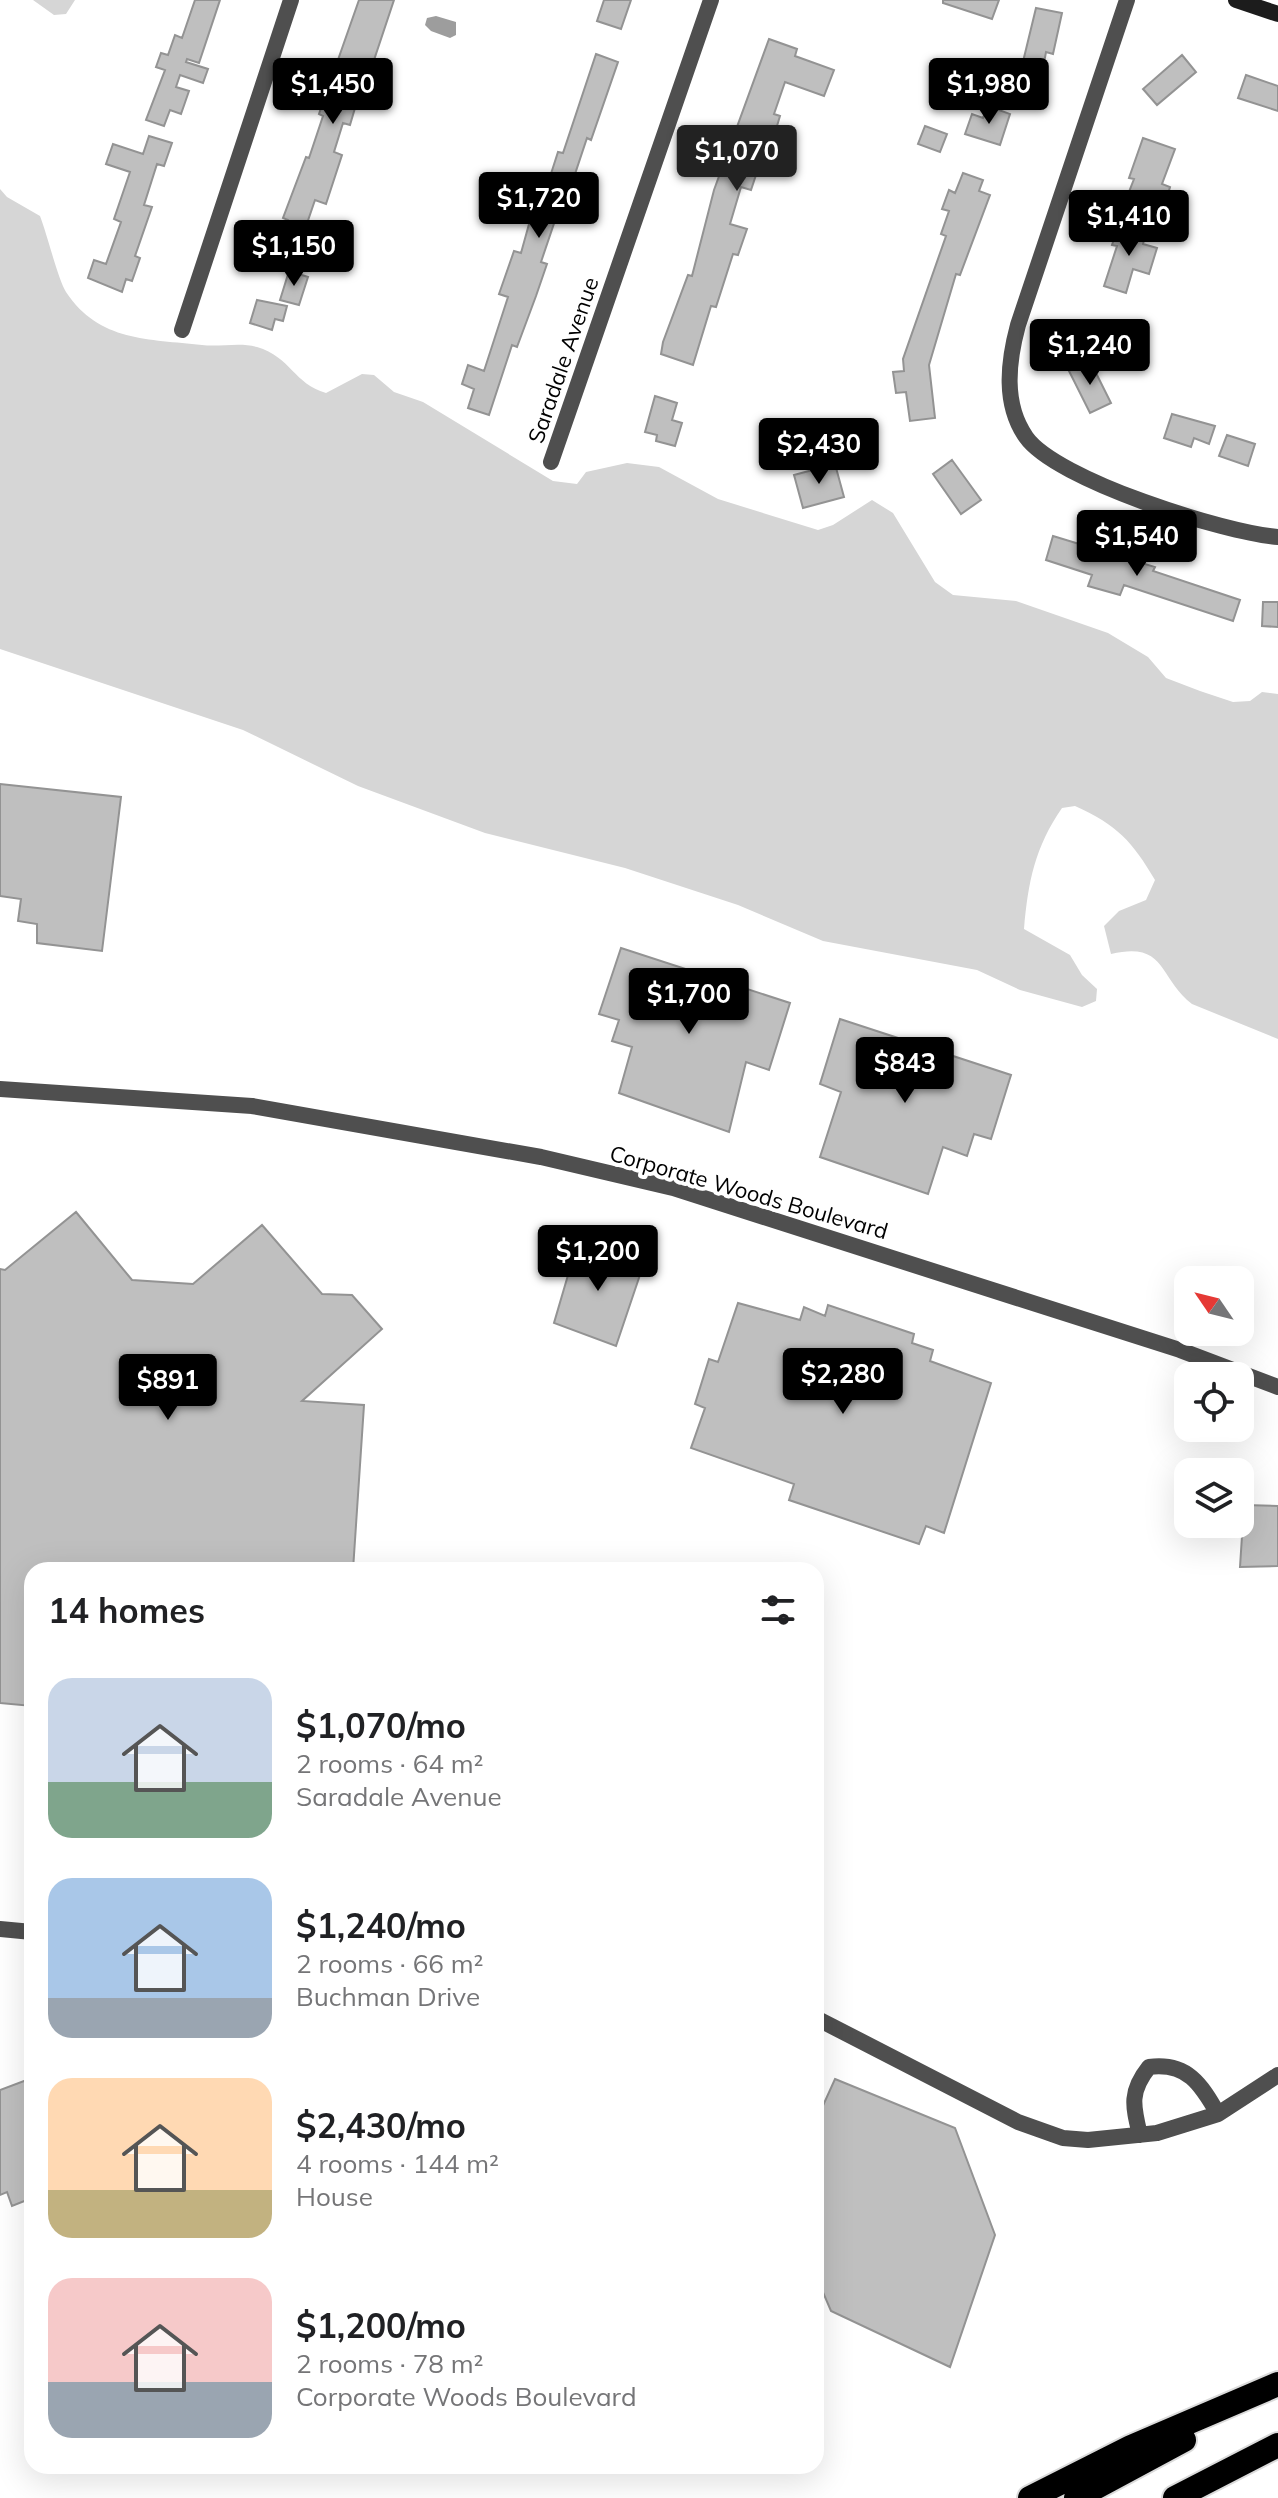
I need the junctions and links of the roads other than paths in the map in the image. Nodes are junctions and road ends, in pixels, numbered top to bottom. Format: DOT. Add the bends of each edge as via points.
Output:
graph roads {
  1 [pos="291,0"];
  2 [pos="711,0"];
  3 [pos="1127,0"];
  4 [pos="1236,0"];
  5 [pos="1278,14"];
  6 [pos="182,330"];
  7 [pos="551,462"];
  8 [pos="1278,537"];
  9 [pos="0,1089"];
  10 [pos="1278,1387"];
  11 [pos="0,1929"];
  12 [pos="24,1931"];
  13 [pos="824,2022"];
  14 [pos="1278,2075"];
  15 [pos="1218,2114"];
  16 [pos="1140,2135"];
  17 [pos="1278,2384"];
  18 [pos="1278,2390"];
  19 [pos="1278,2445"];
  20 [pos="1030,2498"];
  21 [pos="1076,2498"];
  22 [pos="1175,2498"];
  1 -- 6 [label="street"];
  2 -- 7 [label="street, Saradale Avenue"];
  3 -- 8 [label="street" via="1018,325 1010,367 1012,406 1027,438 1066,468 1218,526"];
  4 -- 5 [label="main road"];
  9 -- 10 [label="street, Corporate Woods Boulevard" via="252,1106 541,1157 673,1188 1180,1350"];
  11 -- 12 [label="street"];
  13 -- 16 [label="street" via="1039,2131 1088,2140"];
  14 -- 15 [label="street"];
  15 -- 16 [label="street"];
  15 -- 16 [label="street" via="1185,2069 1149,2067 1131,2100"];
  17 -- 20 [label="highway" via="1131,2447"];
  18 -- 21 [label="highway"];
  19 -- 22 [label="highway"];
}
